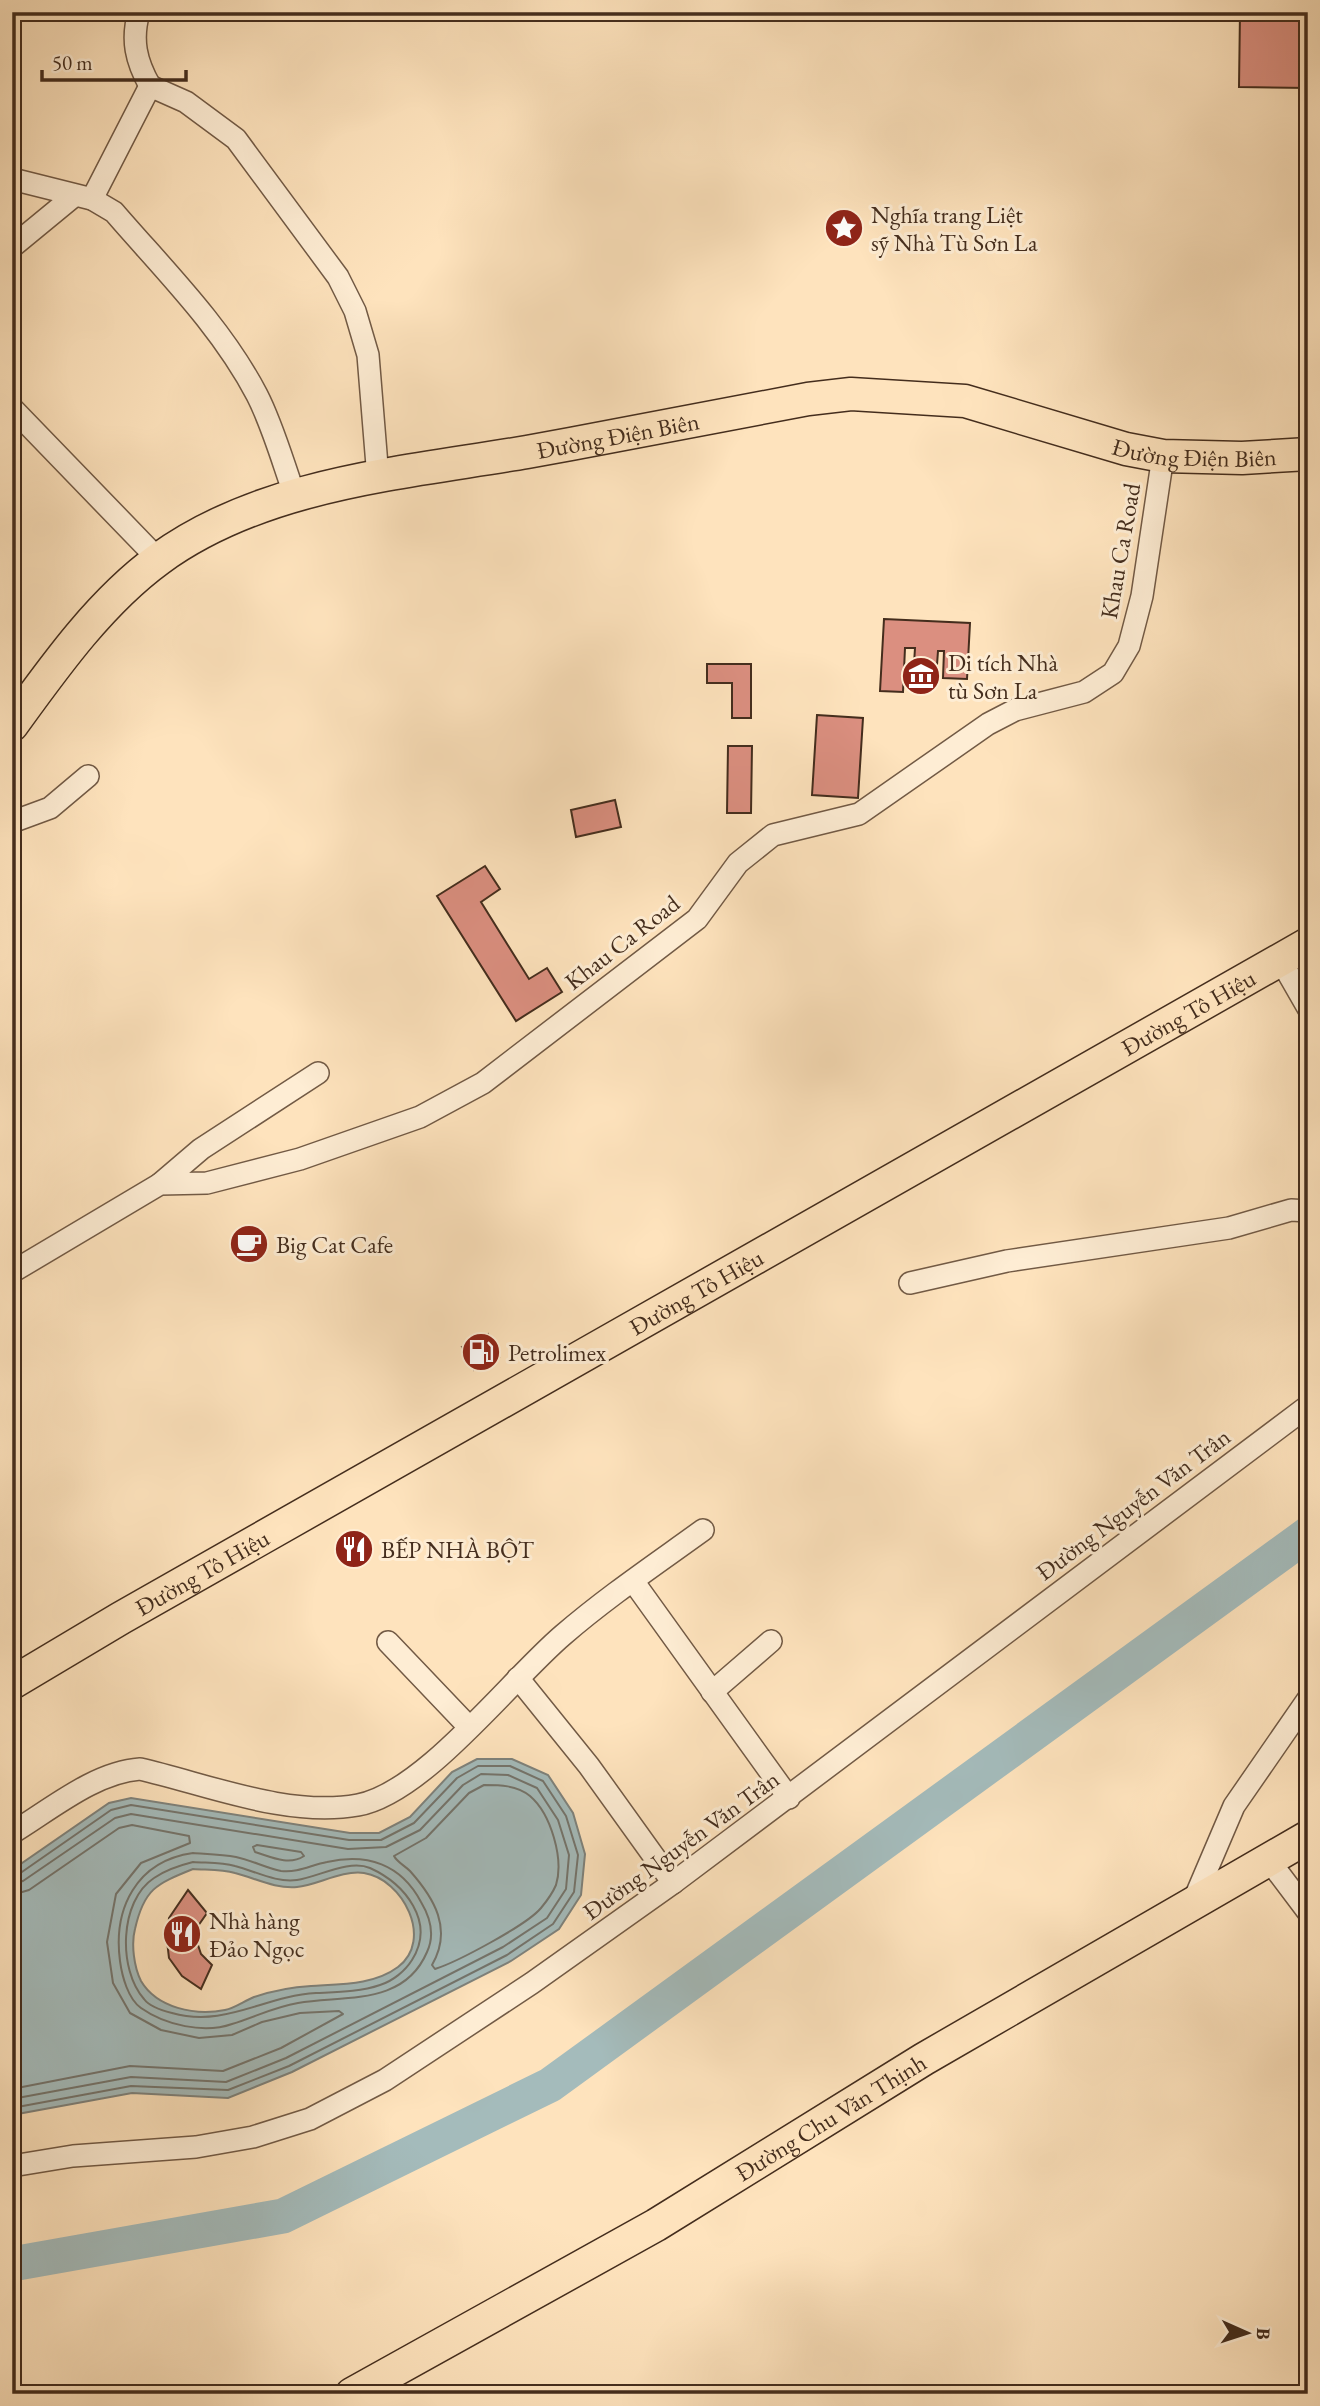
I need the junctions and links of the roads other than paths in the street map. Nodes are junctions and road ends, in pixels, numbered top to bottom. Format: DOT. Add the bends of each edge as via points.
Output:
graph roads {
  1 [pos="139,12"];
  2 [pos="150,86"];
  3 [pos="12,179"];
  4 [pos="83,197"];
  5 [pos="12,247"];
  6 [pos="12,408"];
  7 [pos="1308,454"];
  8 [pos="1163,456"];
  9 [pos="378,478"];
  10 [pos="295,496"];
  11 [pos="158,559"];
  12 [pos="15,715"];
  13 [pos="88,776"];
  14 [pos="12,822"];
  15 [pos="1308,944"];
  16 [pos="1280,961"];
  17 [pos="1308,1008"];
  18 [pos="318,1073"];
  19 [pos="160,1184"];
  20 [pos="1308,1211"];
  21 [pos="12,1272"];
  22 [pos="910,1283"];
  23 [pos="1308,1406"];
  24 [pos="703,1530"];
  25 [pos="633,1581"];
  26 [pos="771,1641"];
  27 [pos="388,1642"];
  28 [pos="518,1678"];
  29 [pos="12,1683"];
  30 [pos="712,1692"];
  31 [pos="1308,1699"];
  32 [pos="470,1727"];
  33 [pos="789,1798"];
  34 [pos="12,1833"];
  35 [pos="1308,1837"];
  36 [pos="1268,1859"];
  37 [pos="673,1883"];
  38 [pos="1193,1902"];
  39 [pos="1308,1912"];
  40 [pos="12,2166"];
  41 [pos="352,2394"];
  1 -- 2 [label="street" via="134,27 136,55"];
  2 -- 4 [label="street"];
  2 -- 9 [label="street" via="186,102 236,139 338,276 368,355"];
  3 -- 4 [label="street"];
  4 -- 5 [label="street"];
  4 -- 10 [label="street" via="114,212 217,331 258,398"];
  6 -- 11 [label="street"];
  7 -- 8 [label="main road, Đường Điện Biên"];
  8 -- 9 [label="main road, Đường Điện Biên" via="965,401 851,394 808,398"];
  8 -- 19 [label="street, Khau Ca Road" via="1142,596 1129,646 1113,673 1084,692 1015,710 988,724 859,814 773,835 738,863 697,919 452,1102 350,1142 232,1179"];
  9 -- 10 [label="main road, Đường Điện Biên"];
  10 -- 11 [label="main road, Đường Điện Biên" via="228,518"];
  11 -- 12 [label="main road, Đường Điện Biên" via="99,615"];
  13 -- 14 [label="street" via="50,808"];
  15 -- 16 [label="main road, Đường Tô Hiệu"];
  16 -- 17 [label="street"];
  16 -- 29 [label="main road, Đường Tô Hiệu"];
  18 -- 19 [label="street" via="201,1149"];
  19 -- 21 [label="street, Khau Ca Road"];
  20 -- 22 [label="street" via="1291,1210 1229,1228 1007,1261"];
  23 -- 33 [label="street, Đường Nguyễn Văn Trân"];
  24 -- 25 [label="street"];
  25 -- 28 [label="street" via="563,1635"];
  25 -- 30 [label="street"];
  26 -- 30 [label="street"];
  27 -- 32 [label="street"];
  28 -- 32 [label="street"];
  28 -- 37 [label="street" via="589,1766"];
  30 -- 33 [label="street"];
  31 -- 38 [label="street" via="1234,1806"];
  32 -- 34 [label="street" via="404,1785 358,1805 273,1801 128,1769 88,1787"];
  33 -- 37 [label="street, Đường Nguyễn Văn Trân"];
  35 -- 36 [label="main road, Đường Chu Văn Thịnh"];
  36 -- 38 [label="main road, Đường Chu Văn Thịnh"];
  36 -- 39 [label="street"];
  37 -- 40 [label="street, Đường Nguyễn Văn Trân" via="385,2080 310,2119 223,2143"];
  38 -- 41 [label="main road, Đường Chu Văn Thịnh" via="924,2059 656,2225"];
}
